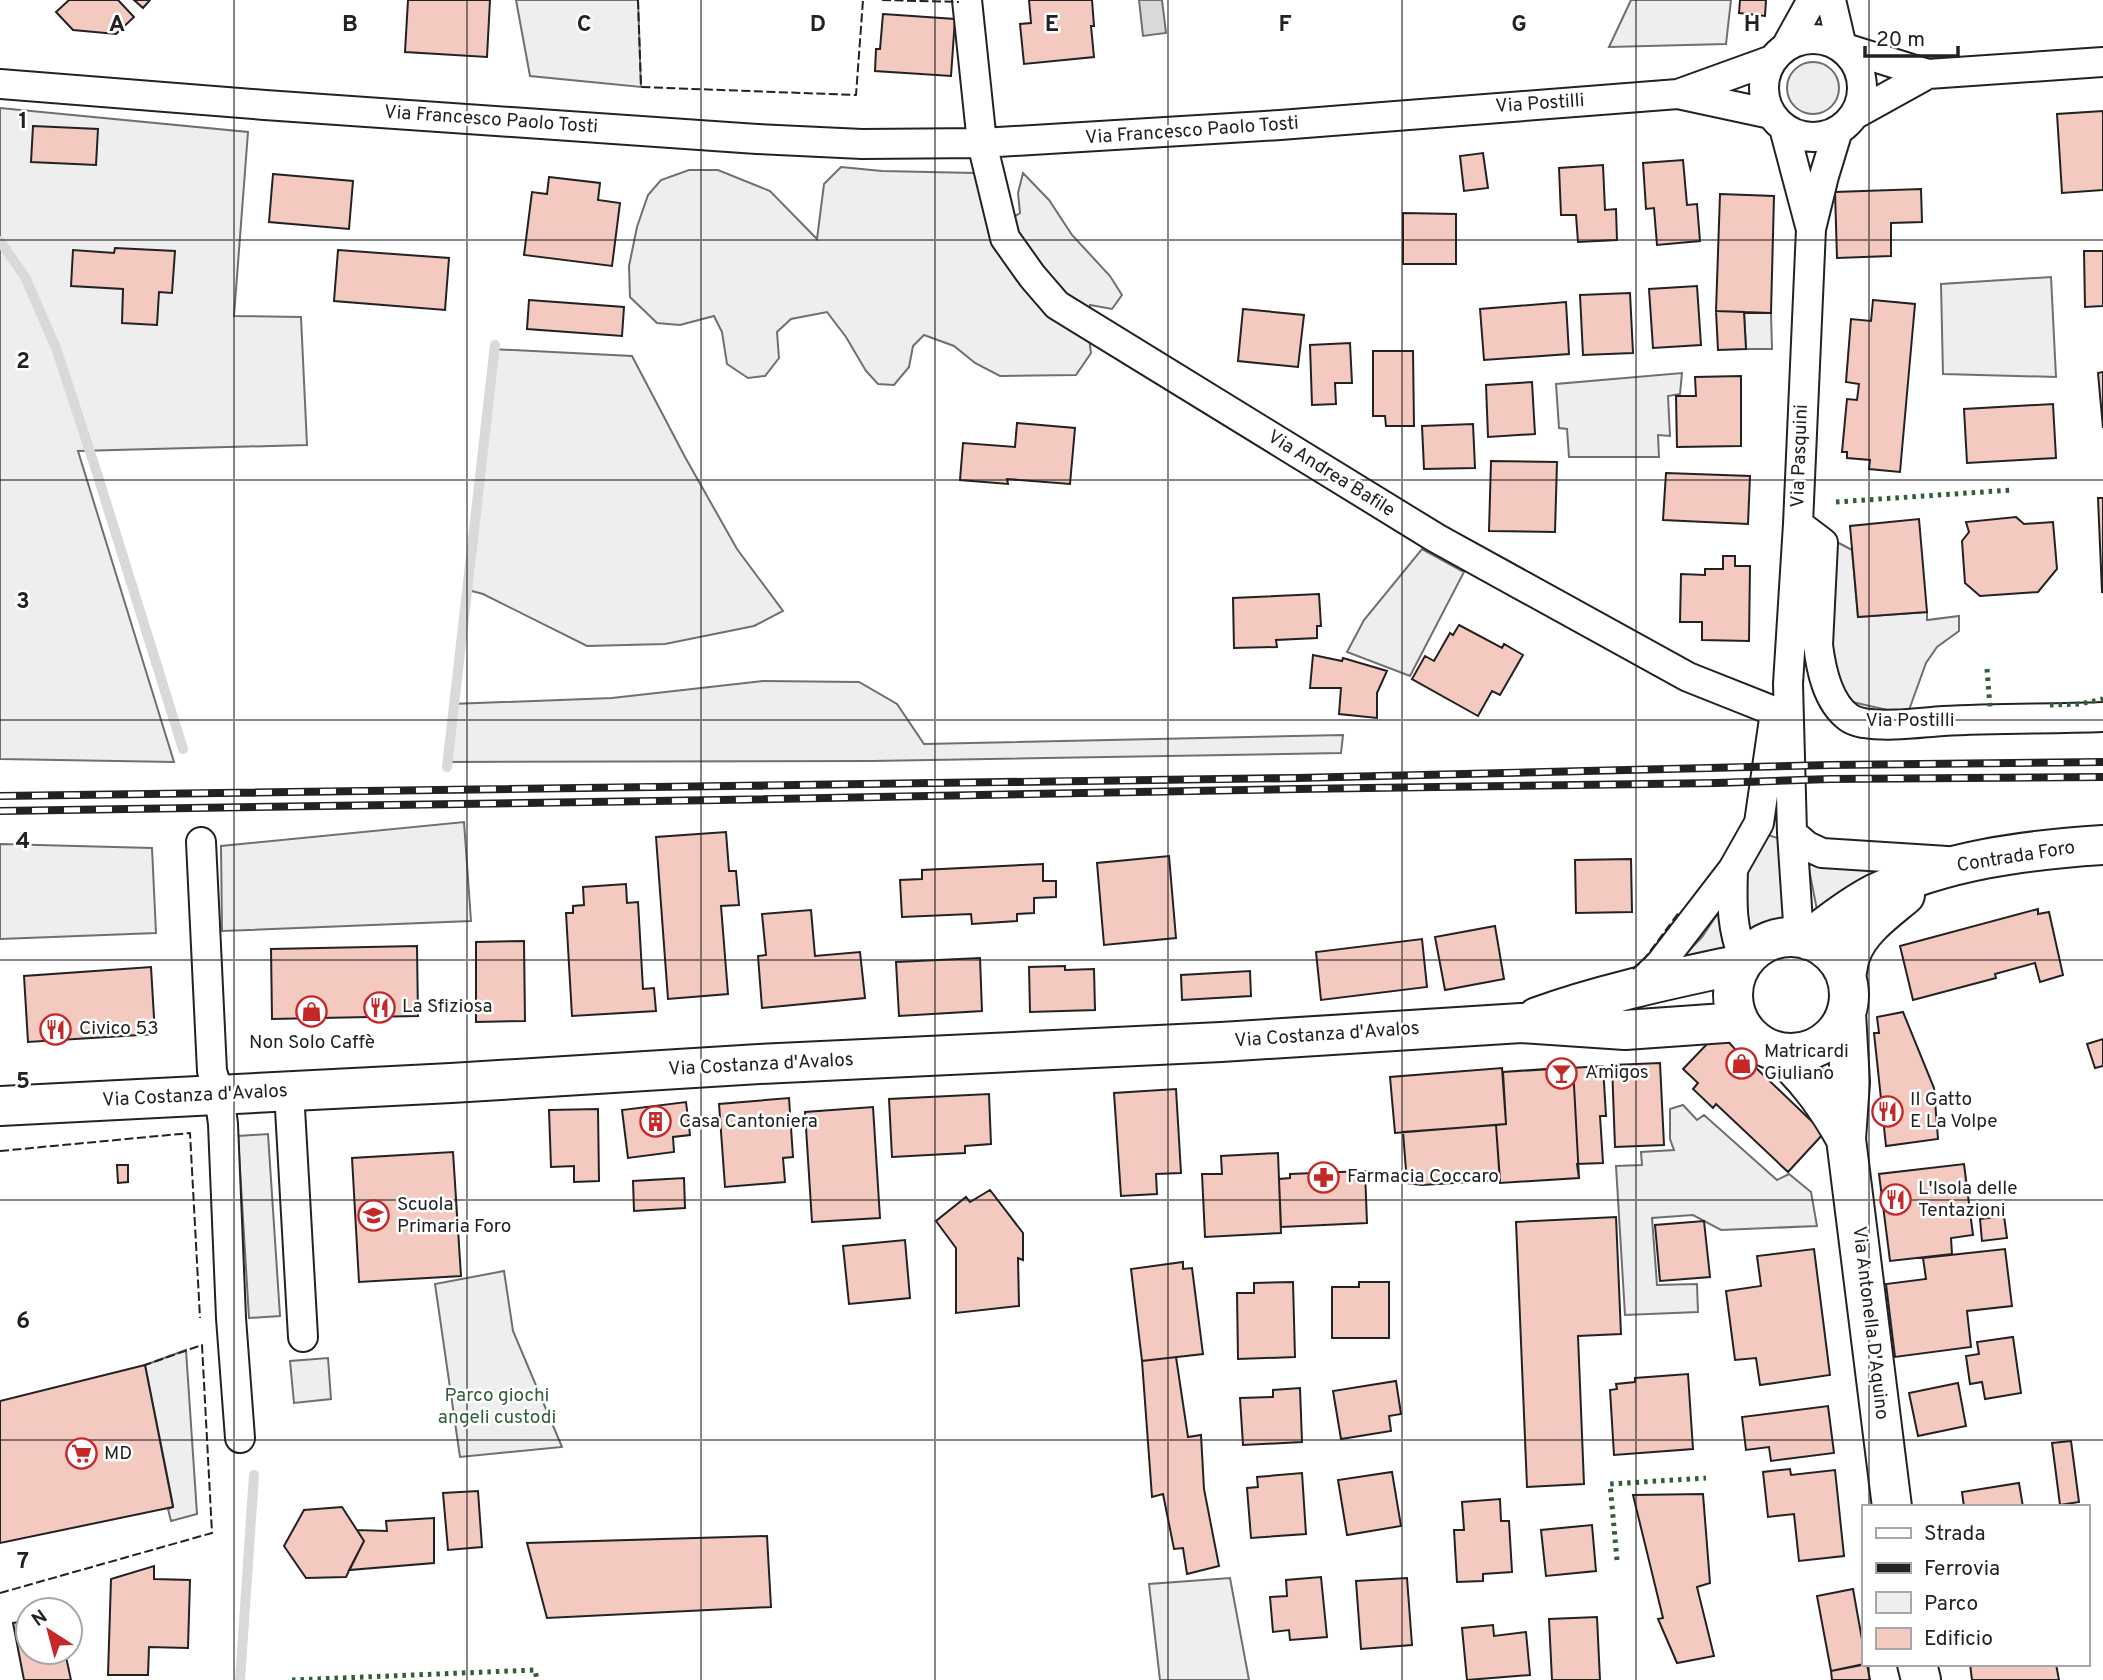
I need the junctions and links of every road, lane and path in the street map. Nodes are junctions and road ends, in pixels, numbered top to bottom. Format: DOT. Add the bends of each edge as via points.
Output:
graph roads {
  1 [pos="968,0"];
  2 [pos="1812,0"];
  3 [pos="1831,0"];
  4 [pos="1842,47"];
  5 [pos="1780,52"];
  6 [pos="2103,62"];
  7 [pos="1928,74"];
  8 [pos="0,83"];
  9 [pos="1678,94"];
  10 [pos="1401,114"];
  11 [pos="1777,121"];
  12 [pos="1846,123"];
  13 [pos="982,143"];
  14 [pos="1811,229"];
  15 [pos="1798,524"];
  16 [pos="1788,684"];
  17 [pos="1776,712"];
  18 [pos="2103,717"];
  19 [pos="1792,833"];
  20 [pos="201,842"];
  21 [pos="2103,845"];
  22 [pos="1947,867"];
  23 [pos="1733,869"];
  24 [pos="1804,938"];
  25 [pos="1742,962"];
  26 [pos="1636,987"];
  27 [pos="1846,994"];
  28 [pos="1739,1021"];
  29 [pos="1521,1023"];
  30 [pos="1779,1052"];
  31 [pos="289,1091"];
  32 [pos="219,1094"];
  33 [pos="0,1106"];
  34 [pos="1846,1139"];
  35 [pos="303,1337"];
  36 [pos="240,1438"];
  37 [pos="1892,1505"];
  1 -- 13 [label="street"];
  2 -- 5 [label="street"];
  3 -- 4 [label="street"];
  4 -- 5 [label="street" via="1815,38"];
  4 -- 7 [label="street"];
  4 -- 12 [label="street" via="1860,71 1863,86 1861,102"];
  5 -- 9 [label="street, Via Postilli"];
  5 -- 11 [label="street" via="1766,72 1763,87"];
  6 -- 7 [label="street"];
  7 -- 12 [label="street"];
  8 -- 13 [label="street, Via Francesco Paolo Tosti" via="757,139"];
  9 -- 10 [label="street, Via Postilli"];
  9 -- 11 [label="street, Via Postilli"];
  10 -- 13 [label="street, Via Francesco Paolo Tosti"];
  11 -- 12 [label="street" via="1796,134 1811,137 1825,136"];
  11 -- 14 [label="street, Via Pasquini"];
  12 -- 14 [label="street, Via Pasquini" via="1824,176"];
  13 -- 17 [label="street, Via Andrea Bafile" via="1005,239 1058,305 1436,538 1688,677"];
  14 -- 15 [label="street, Via Pasquini"];
  15 -- 16 [label="street, Via Pasquini"];
  15 -- 18 [label="street, Via Postilli" via="1823,543 1820,660 1823,677 1848,717 1863,723 1901,724"];
  16 -- 17 [label="street, Via Pasquini"];
  16 -- 19 [label="street, Via Pasquini"];
  17 -- 23 [label="street, Via Pasquini" via="1759,823"];
  19 -- 22 [label="street" via="1822,853"];
  19 -- 24 [label="street"];
  20 -- 32 [label="street" via="212,1072"];
  21 -- 22 [label="main road, Contrada Foro" via="2048,849"];
  22 -- 24 [label="main road, Contrada Foro" via="1867,898"];
  22 -- 27 [label="main road, Contrada Foro" via="1867,929 1851,953"];
  23 -- 25 [label="street" via="1733,930"];
  23 -- 26 [label="street" via="1660,964"];
  24 -- 25 [label="main road" via="1768,941"];
  24 -- 27 [label="main road" via="1835,957"];
  25 -- 26 [label="main road, Via Costanza d'Avalos"];
  25 -- 28 [label="main road" via="1732,992"];
  26 -- 29 [label="main road, Via Costanza d'Avalos"];
  27 -- 30 [label="main road" via="1839,1028 1827,1041 1796,1053"];
  27 -- 34 [label="main road, Via Antonella D'Aquino" via="1850,1082"];
  28 -- 29 [label="main road, Via Costanza d'Avalos" via="1625,1030"];
  28 -- 30 [label="main road" via="1751,1038"];
  29 -- 31 [label="main road, Via Costanza d'Avalos"];
  30 -- 34 [label="main road, Via Antonella D'Aquino" via="1818,1093"];
  31 -- 32 [label="main road, Via Costanza d'Avalos"];
  31 -- 35 [label="street"];
  32 -- 33 [label="main road, Via Costanza d'Avalos"];
  32 -- 36 [label="street"];
  34 -- 37 [label="main road, Via Antonella D'Aquino"];
}
